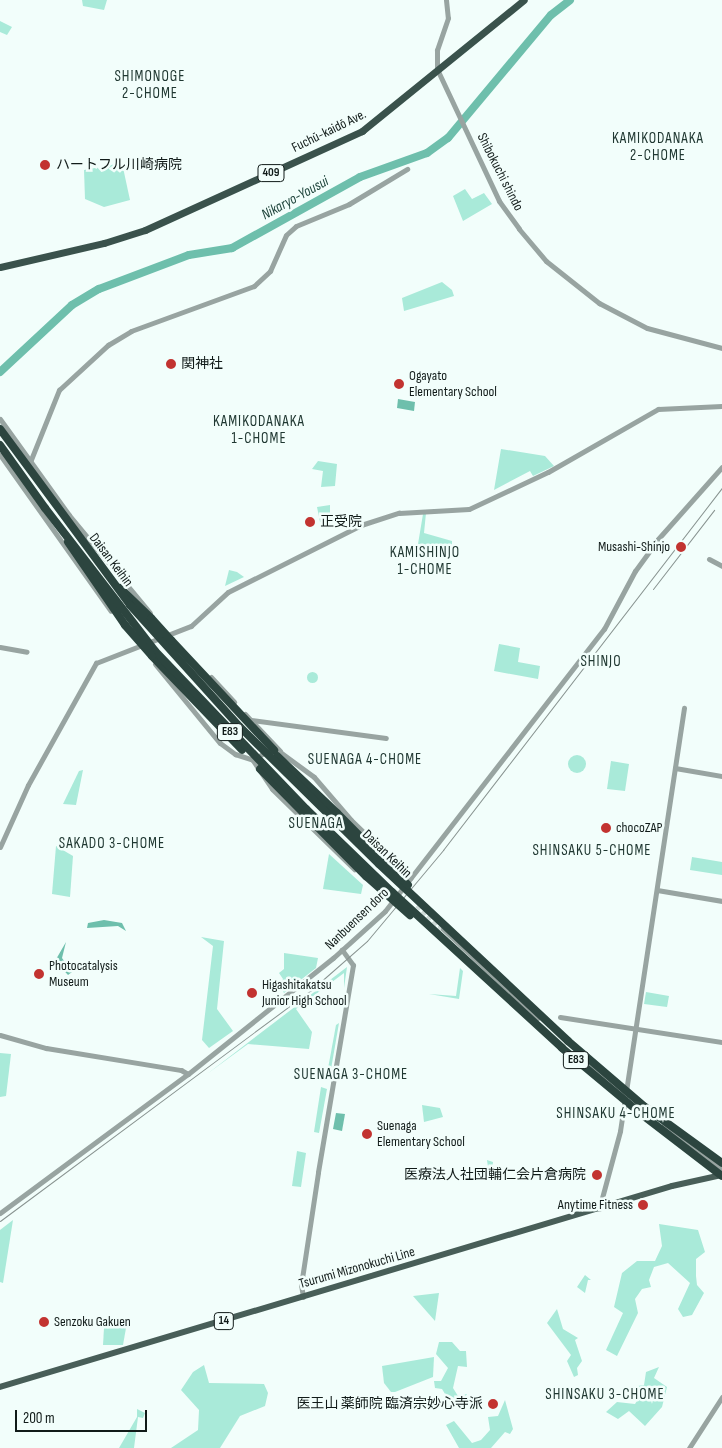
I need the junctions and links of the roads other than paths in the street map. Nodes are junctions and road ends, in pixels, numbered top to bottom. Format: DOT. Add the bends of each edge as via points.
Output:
graph roads {
  1 [pos="446,0"];
  2 [pos="524,0"];
  3 [pos="437,69"];
  4 [pos="407,169"];
  5 [pos="0,267"];
  6 [pos="722,348"];
  7 [pos="722,406"];
  8 [pos="0,419"];
  9 [pos="0,429"];
  10 [pos="0,434"];
  11 [pos="0,444"];
  12 [pos="0,455"];
  13 [pos="30,462"];
  14 [pos="722,467"];
  15 [pos="64,536"];
  16 [pos="709,559"];
  17 [pos="722,566"];
  18 [pos="108,577"];
  19 [pos="171,635"];
  20 [pos="155,642"];
  21 [pos="0,647"];
  22 [pos="140,647"];
  23 [pos="27,652"];
  24 [pos="684,708"];
  25 [pos="251,720"];
  26 [pos="262,738"];
  27 [pos="386,738"];
  28 [pos="244,747"];
  29 [pos="277,752"];
  30 [pos="261,756"];
  31 [pos="253,760"];
  32 [pos="675,768"];
  33 [pos="260,769"];
  34 [pos="722,776"];
  35 [pos="263,777"];
  36 [pos="0,847"];
  37 [pos="375,868"];
  38 [pos="411,878"];
  39 [pos="657,890"];
  40 [pos="722,901"];
  41 [pos="392,903"];
  42 [pos="442,931"];
  43 [pos="342,950"];
  44 [pos="560,1017"];
  45 [pos="637,1029"];
  46 [pos="0,1035"];
  47 [pos="722,1042"];
  48 [pos="188,1074"];
  49 [pos="625,1097"];
  50 [pos="722,1163"];
  51 [pos="722,1168"];
  52 [pos="722,1175"];
  53 [pos="599,1209"];
  54 [pos="0,1213"];
  55 [pos="303,1297"];
  56 [pos="0,1387"];
  57 [pos="722,1397"];
  58 [pos="689,1448"];
  1 -- 3 [label="street" via="448,18 437,50"];
  2 -- 3 [label="highway, Fuchū-kaidō Ave. / 409"];
  3 -- 5 [label="highway, Fuchū-kaidō Ave. / 409" via="362,131 248,184 130,236"];
  3 -- 6 [label="street, Shibokuchi shindo" via="511,220 539,254 599,303 636,323 668,335"];
  4 -- 13 [label="street" via="348,204 296,226 286,235 270,271 254,286 127,333 108,345 56,396"];
  7 -- 19 [label="street" via="658,409 569,460 469,509 399,513 361,525 228,592 200,620"];
  8 -- 13 [label="street"];
  9 -- 18 [label="highway, Daisan Keihin / E83, bridge"];
  10 -- 20 [label="street"];
  11 -- 15 [label="highway, Daisan Keihin / E83, bridge"];
  11 -- 20 [label="street" via="73,543"];
  12 -- 22 [label="street" via="65,550"];
  13 -- 19 [label="street" via="89,541"];
  14 -- 38 [label="street, Nanbuensen doro" via="658,539 635,570 604,629"];
  15 -- 28 [label="highway, bridge" via="107,601 176,682"];
  15 -- 42 [label="highway, Daisan Keihin / E83, bridge" via="128,619 203,703 306,809"];
  16 -- 17 [label="street"];
  18 -- 26 [label="highway, bridge"];
  18 -- 42 [label="highway, Daisan Keihin / E83, bridge" via="172,654 240,727"];
  19 -- 20 [label="street"];
  19 -- 25 [label="street"];
  20 -- 22 [label="street"];
  20 -- 28 [label="street"];
  20 -- 30 [label="street"];
  21 -- 23 [label="street"];
  22 -- 31 [label="street" via="220,743 235,754"];
  22 -- 36 [label="street" via="96,663 28,785"];
  24 -- 32 [label="street"];
  25 -- 27 [label="street"];
  25 -- 29 [label="street"];
  26 -- 29 [label="highway"];
  26 -- 30 [label="highway"];
  28 -- 30 [label="street"];
  28 -- 31 [label="street"];
  29 -- 30 [label="street"];
  29 -- 38 [label="street" via="314,777 351,820"];
  29 -- 42 [label="highway, bridge" via="420,897"];
  30 -- 31 [label="street"];
  30 -- 33 [label="street"];
  30 -- 37 [label="street"];
  31 -- 33 [label="street"];
  31 -- 35 [label="street"];
  32 -- 34 [label="street"];
  32 -- 39 [label="street"];
  33 -- 35 [label="street"];
  33 -- 42 [label="highway, bridge" via="399,907"];
  35 -- 41 [label="street" via="305,822"];
  38 -- 41 [label="street, Nanbuensen doro"];
  39 -- 40 [label="street"];
  39 -- 45 [label="street"];
  41 -- 43 [label="street, Nanbuensen doro"];
  42 -- 49 [label="street"];
  42 -- 50 [label="highway, Daisan Keihin / E83, bridge" via="591,1062"];
  42 -- 52 [label="highway, Daisan Keihin / E83, bridge" via="584,1068"];
  43 -- 48 [label="street, Nanbuensen doro"];
  43 -- 55 [label="street" via="353,965 316,1180 301,1285"];
  44 -- 45 [label="street"];
  45 -- 47 [label="street"];
  45 -- 49 [label="street"];
  46 -- 48 [label="street" via="46,1048 181,1070"];
  48 -- 54 [label="street, Nanbuensen doro"];
  49 -- 51 [label="street"];
  49 -- 52 [label="street"];
  49 -- 53 [label="street" via="617,1148"];
  52 -- 53 [label="main road, Tsurumi Mizonokuchi Line / 14" via="690,1181"];
  53 -- 55 [label="main road, Tsurumi Mizonokuchi Line / 14"];
  55 -- 56 [label="main road, Tsurumi Mizonokuchi Line / 14"];
  57 -- 58 [label="street"];
}
